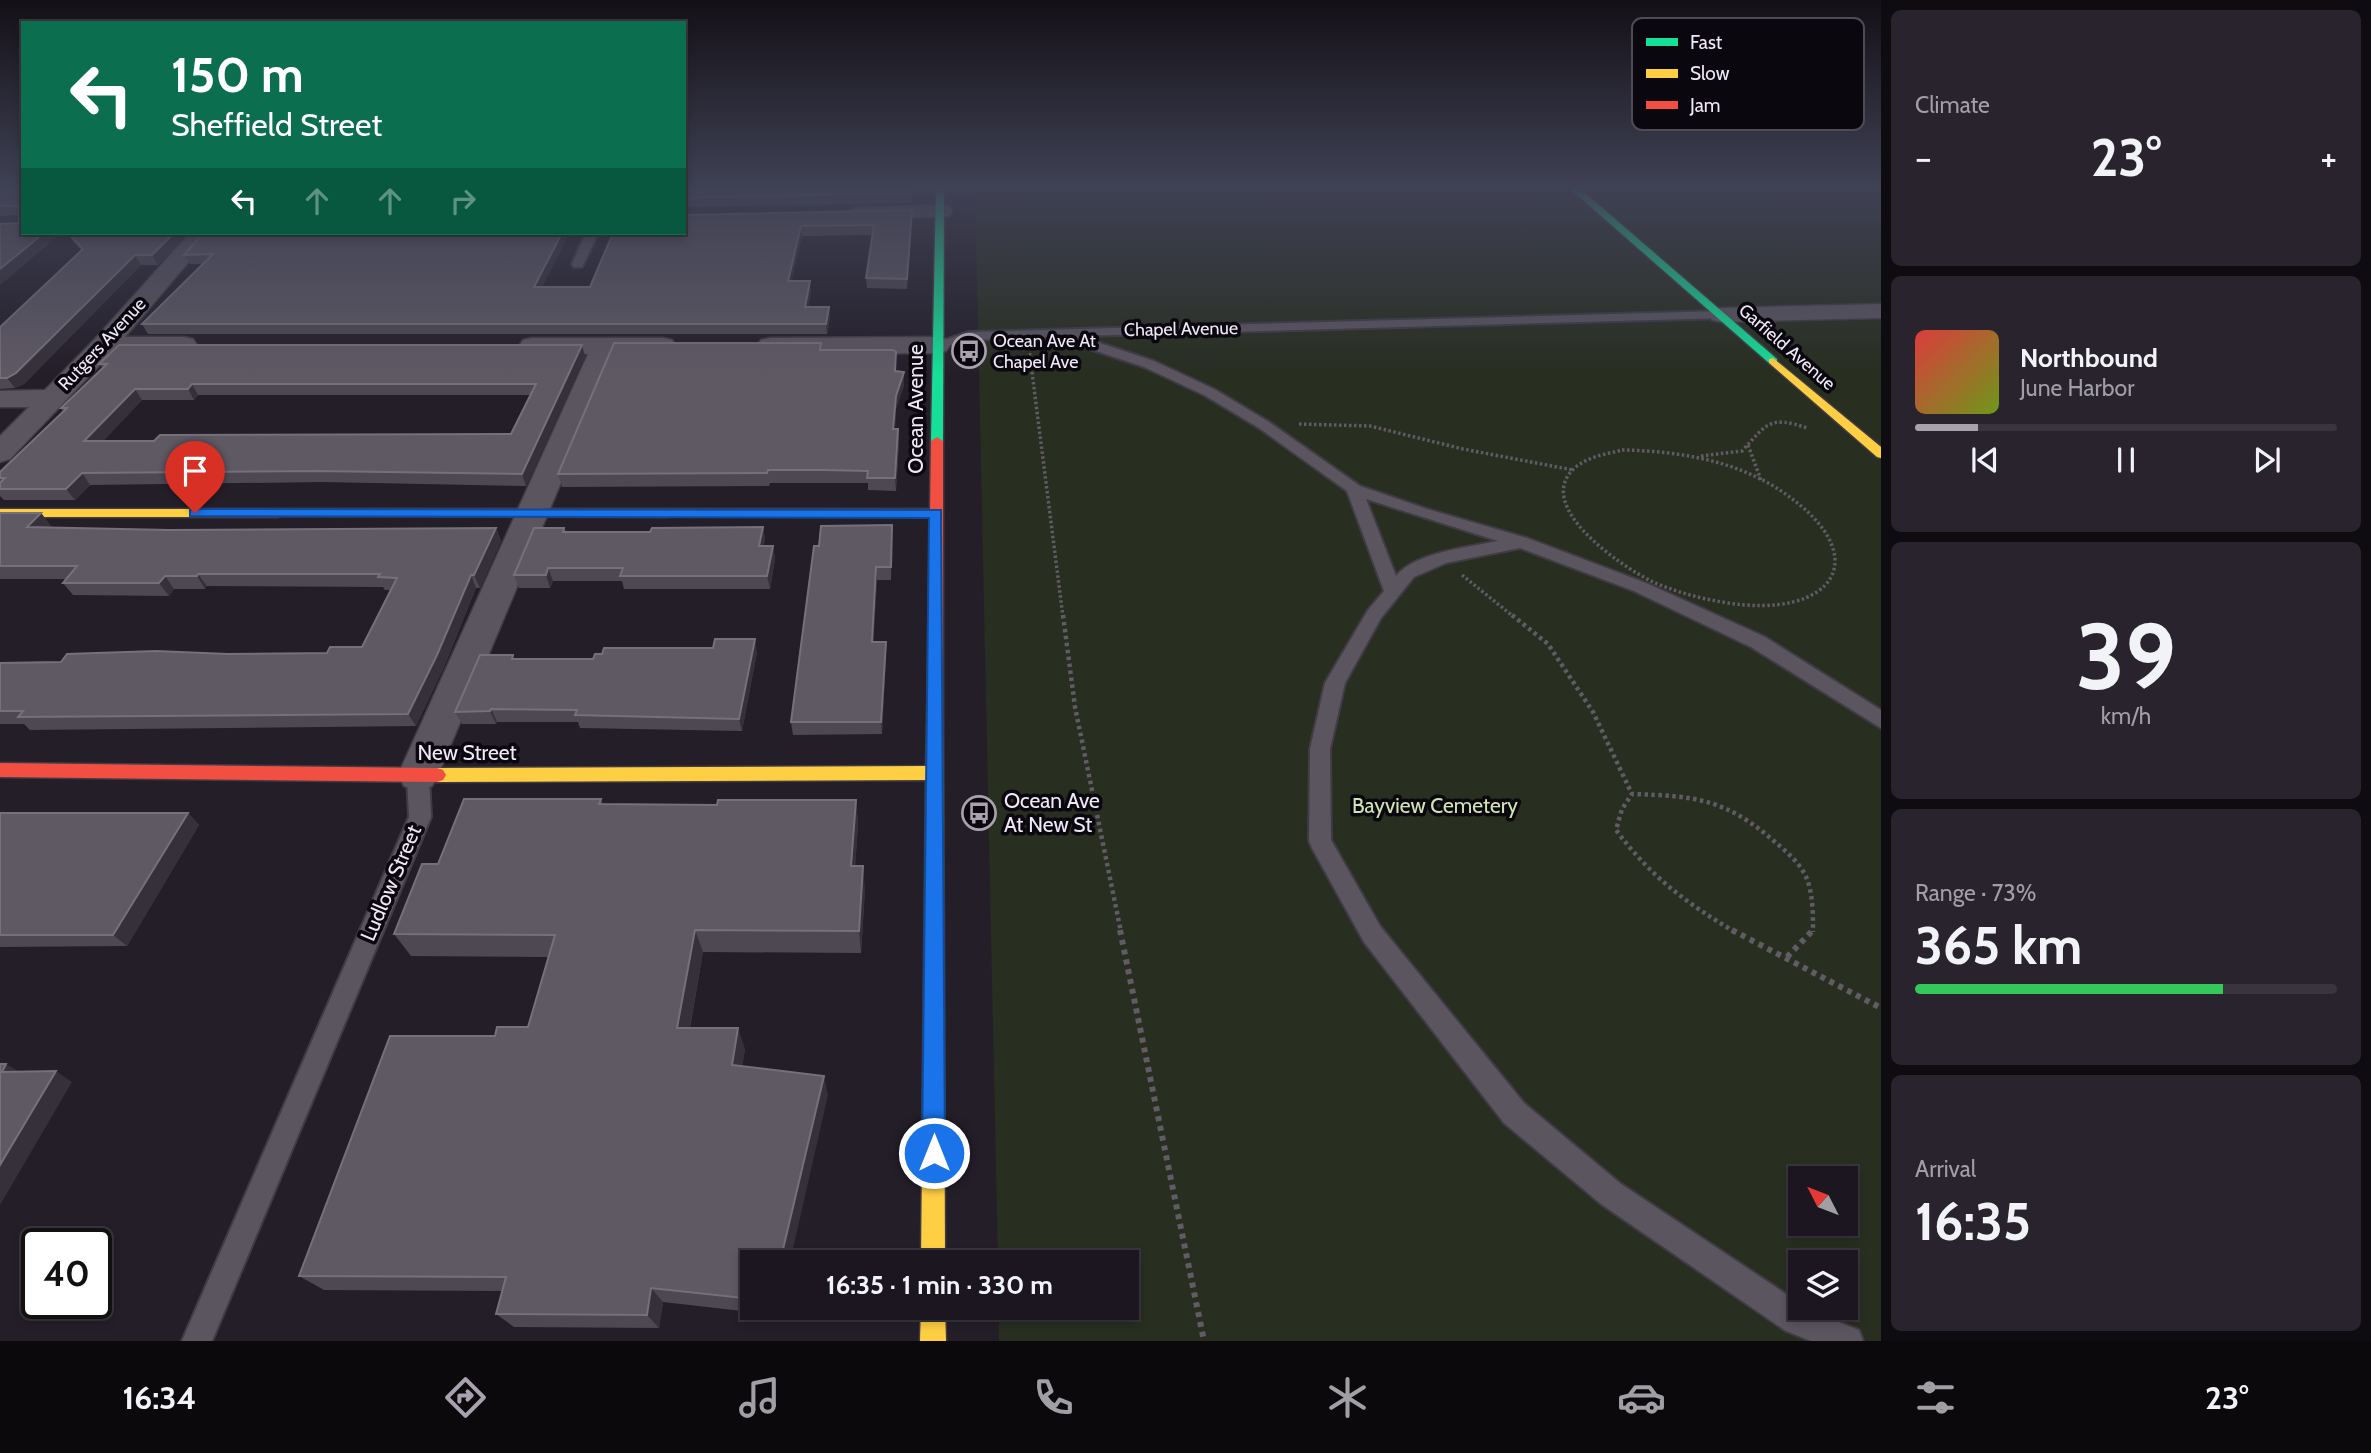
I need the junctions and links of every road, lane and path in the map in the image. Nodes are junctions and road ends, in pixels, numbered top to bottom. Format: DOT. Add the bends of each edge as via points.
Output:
graph roads {
  1 [pos="188,249"];
  2 [pos="585,249"];
  3 [pos="940,249"];
  4 [pos="1644,249"];
  5 [pos="578,264"];
  6 [pos="1881,311"];
  7 [pos="1721,315"];
  8 [pos="1055,333"];
  9 [pos="1029,335"];
  10 [pos="104,345"];
  11 [pos="215,345"];
  12 [pos="937,345"];
  13 [pos="508,346"];
  14 [pos="605,346"];
  15 [pos="687,346"];
  16 [pos="742,346"];
  17 [pos="51,398"];
  18 [pos="0,399"];
  19 [pos="1264,425"];
  20 [pos="1811,430"];
  21 [pos="1748,445"];
  22 [pos="0,453"];
  23 [pos="1881,454"];
  24 [pos="1696,456"];
  25 [pos="1573,470"];
  26 [pos="1761,480"];
  27 [pos="1354,489"];
  28 [pos="0,513"];
  29 [pos="533,513"];
  30 [pos="936,513"];
  31 [pos="1521,542"];
  32 [pos="1442,558"];
  33 [pos="1393,592"];
  34 [pos="1881,720"];
  35 [pos="0,770"];
  36 [pos="934,773"];
  37 [pos="418,775"];
  38 [pos="1632,794"];
  39 [pos="1787,957"];
  40 [pos="1881,1008"];
  41 [pos="933,1250"];
  42 [pos="933,1320"];
  43 [pos="197,1341"];
  44 [pos="933,1341"];
  45 [pos="1204,1341"];
  46 [pos="1848,1341"];
  1 -- 10 [label="street, Rutgers Avenue"];
  2 -- 5 [label="lane"];
  3 -- 12 [label="street, Ocean Avenue"];
  4 -- 7 [label="street, Garfield Avenue"];
  6 -- 7 [label="street, Chapel Avenue"];
  7 -- 8 [label="lane, Chapel Avenue"];
  7 -- 23 [label="street, Garfield Avenue"];
  8 -- 9 [label="lane, Chapel Avenue"];
  8 -- 19 [label="lane" via="1149,364"];
  9 -- 12 [label="lane, Chapel Avenue" via="969,336"];
  9 -- 45 [label="path" via="1076,707"];
  10 -- 11 [label="street"];
  10 -- 17 [label="street, Rutgers Avenue"];
  12 -- 16 [label="street, Chapel Avenue"];
  12 -- 30 [label="street, Ocean Avenue"];
  13 -- 14 [label="street"];
  14 -- 15 [label="street"];
  14 -- 29 [label="street, Ludlow Street"];
  17 -- 18 [label="street"];
  17 -- 22 [label="street, Rutgers Avenue"];
  19 -- 25 [label="path" via="1370,426"];
  19 -- 27 [label="lane"];
  20 -- 21 [label="path" via="1787,421 1767,424"];
  21 -- 24 [label="path" via="1742,451"];
  21 -- 26 [label="path"];
  24 -- 25 [label="path" via="1622,450 1593,457"];
  24 -- 26 [label="path"];
  25 -- 26 [label="path" via="1564,488 1568,510 1585,535 1613,559 1652,580 1697,597 1743,605 1784,604 1816,595 1835,579 1839,557 1828,533 1806,508"];
  27 -- 31 [label="lane"];
  27 -- 33 [label="lane"];
  28 -- 29 [label="street"];
  29 -- 30 [label="street"];
  29 -- 37 [label="street, Ludlow Street"];
  30 -- 36 [label="street, Ocean Avenue"];
  31 -- 32 [label="lane"];
  31 -- 34 [label="lane" via="1640,587 1758,642"];
  32 -- 33 [label="lane" via="1408,573"];
  32 -- 38 [label="path" via="1548,644 1593,712"];
  33 -- 46 [label="lane" via="1374,614 1335,684 1320,750 1320,841 1372,934 1514,1113 1611,1194 1797,1320"];
  35 -- 37 [label="street, New Street"];
  36 -- 37 [label="street, New Street"];
  36 -- 41 [label="street, Ocean Avenue"];
  37 -- 43 [label="lane, Ludlow Street" via="420,817"];
  38 -- 39 [label="path" via="1616,830 1630,854 1701,913"];
  38 -- 39 [label="path" via="1720,804 1774,840 1806,876 1812,907 1813,932"];
  39 -- 40 [label="path"];
  42 -- 44 [label="street"];
}
